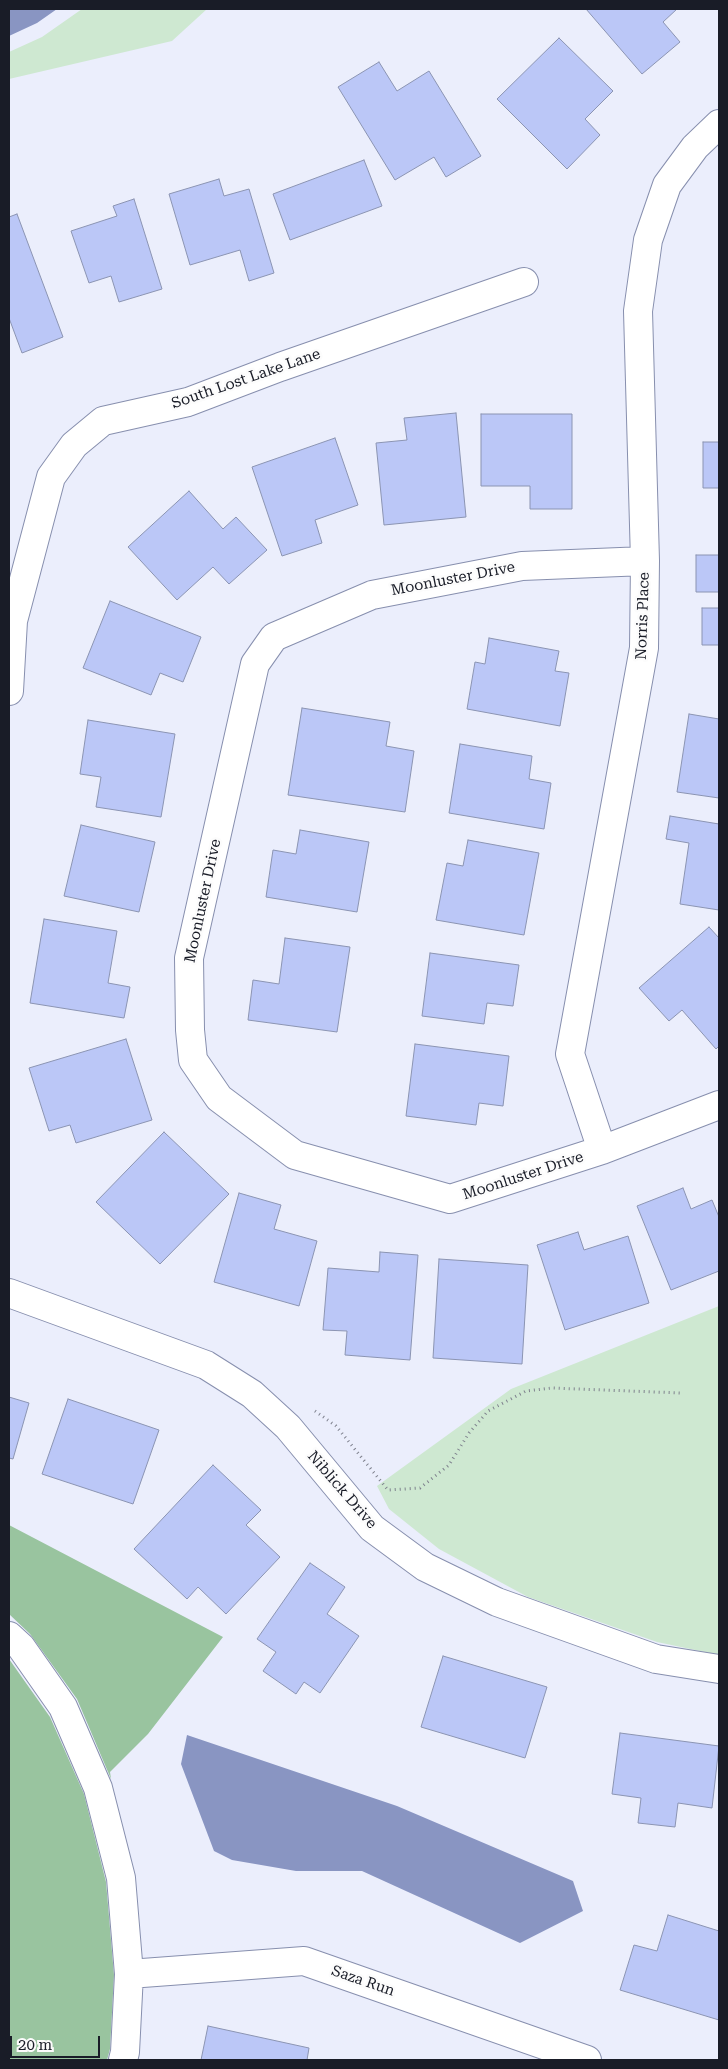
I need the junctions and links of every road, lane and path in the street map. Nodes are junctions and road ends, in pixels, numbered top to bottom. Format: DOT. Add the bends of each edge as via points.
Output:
graph roads {
  1 [pos="719,124"];
  2 [pos="524,282"];
  3 [pos="645,561"];
  4 [pos="9,691"];
  5 [pos="719,1105"];
  6 [pos="602,1150"];
  7 [pos="9,1293"];
  8 [pos="680,1393"];
  9 [pos="388,1490"];
  10 [pos="9,1636"];
  11 [pos="719,1669"];
  12 [pos="129,1974"];
  13 [pos="123,2060"];
  14 [pos="587,2060"];
  1 -- 3 [label="street, Norris Place" via="695,147 667,185 648,240 638,311"];
  2 -- 4 [label="street, South Lost Lake Lane" via="188,402 103,421 74,445 51,477 13,621"];
  3 -- 6 [label="street, Norris Place" via="644,648 570,1054"];
  3 -- 6 [label="street, Moonluster Drive" via="522,566 372,595 274,637 255,664 189,958 193,1060 219,1098 296,1155 450,1199"];
  5 -- 6 [label="street, Moonluster Drive"];
  7 -- 11 [label="street, Niblick Drive" via="206,1365 252,1394 288,1427 372,1528 425,1566 497,1602 656,1659"];
  8 -- 9 [label="path" via="552,1388 526,1391 488,1411 469,1433 449,1465 420,1488"];
  10 -- 12 [label="street" via="21,1647 63,1707 98,1788 121,1878"];
  12 -- 13 [label="street"];
  12 -- 14 [label="street, Saza Run" via="304,1961"];
}
